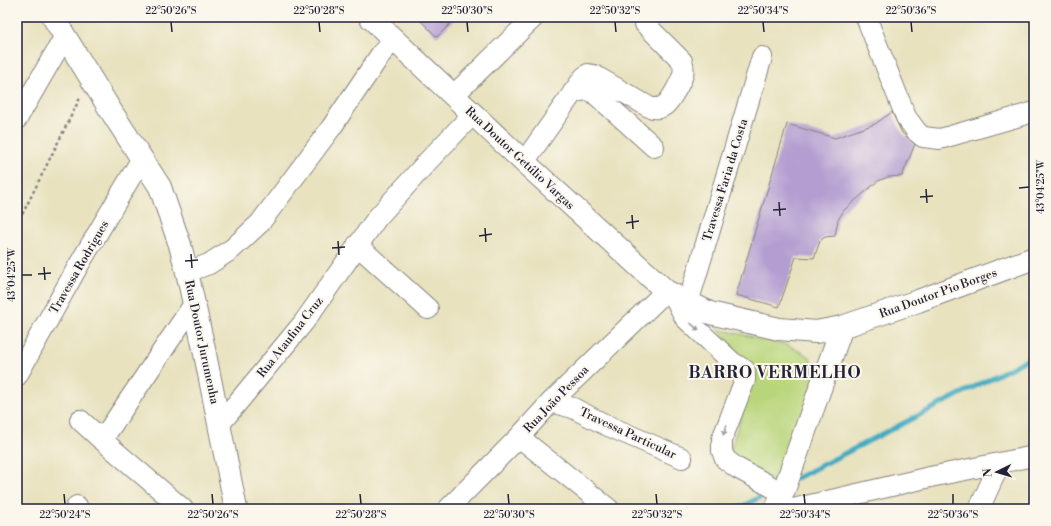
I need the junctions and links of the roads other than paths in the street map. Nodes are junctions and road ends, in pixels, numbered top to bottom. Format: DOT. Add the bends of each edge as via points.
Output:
graph roads {
  1 [pos="53,17"];
  2 [pos="370,17"];
  3 [pos="534,17"];
  4 [pos="866,17"];
  5 [pos="645,24"];
  6 [pos="65,36"];
  7 [pos="394,40"];
  8 [pos="762,58"];
  9 [pos="573,92"];
  10 [pos="454,95"];
  11 [pos="1034,112"];
  12 [pos="473,114"];
  13 [pos="17,119"];
  14 [pos="654,147"];
  15 [pos="142,158"];
  16 [pos="524,162"];
  17 [pos="357,245"];
  18 [pos="1034,258"];
  19 [pos="187,272"];
  20 [pos="676,296"];
  21 [pos="194,304"];
  22 [pos="428,309"];
  23 [pos="842,327"];
  24 [pos="17,376"];
  25 [pos="551,402"];
  26 [pos="80,420"];
  27 [pos="219,425"];
  28 [pos="519,437"];
  29 [pos="102,440"];
  30 [pos="1034,456"];
  31 [pos="682,458"];
  32 [pos="1000,463"];
  33 [pos="782,494"];
  34 [pos="183,509"];
  35 [pos="236,509"];
  36 [pos="448,509"];
  37 [pos="609,509"];
  38 [pos="979,509"];
  1 -- 6 [label="main road, Rua Doutor Jurumenha"];
  2 -- 7 [label="main road, Rua Doutor Getúlio Vargas"];
  3 -- 10 [label="street"];
  4 -- 11 [label="street" via="906,117 923,137 947,137"];
  5 -- 9 [label="street" via="682,61 685,68 684,75 669,102 655,109 649,107 588,74"];
  6 -- 13 [label="street"];
  6 -- 15 [label="main road, Rua Doutor Jurumenha"];
  7 -- 10 [label="main road, Rua Doutor Getúlio Vargas"];
  7 -- 19 [label="street" via="381,54 322,141 260,223 232,249 209,264"];
  8 -- 20 [label="street, Travessa Faria da Costa"];
  9 -- 14 [label="street" via="593,92"];
  9 -- 16 [label="street"];
  10 -- 12 [label="main road, Rua Doutor Getúlio Vargas"];
  12 -- 16 [label="main road, Rua Doutor Getúlio Vargas"];
  12 -- 17 [label="street, Rua Ataufina Cruz" via="377,218"];
  15 -- 19 [label="main road, Rua Doutor Jurumenha" via="160,187"];
  15 -- 24 [label="street, Travessa Rodrigues"];
  16 -- 20 [label="main road, Rua Doutor Getúlio Vargas"];
  17 -- 22 [label="street"];
  17 -- 27 [label="street, Rua Ataufina Cruz" via="304,322"];
  18 -- 23 [label="main road, Rua Doutor Pio Borges"];
  19 -- 21 [label="main road, Rua Doutor Jurumenha"];
  20 -- 23 [label="main road, Rua Doutor Getúlio Vargas" via="710,313 779,329 816,332"];
  20 -- 25 [label="street, Rua João Pessoa"];
  20 -- 33 [label="street, Rua Doutor Getúlio Vargas, one-way" via="685,318 732,362 745,370 745,380 722,439 725,459"];
  21 -- 27 [label="main road, Rua Doutor Jurumenha"];
  21 -- 29 [label="street"];
  23 -- 33 [label="main road"];
  25 -- 28 [label="street, Rua João Pessoa"];
  25 -- 31 [label="street, Travessa Particular" via="573,408"];
  26 -- 29 [label="street"];
  27 -- 35 [label="main road, Rua Doutor Jurumenha"];
  28 -- 36 [label="street, Rua João Pessoa"];
  28 -- 37 [label="street"];
  29 -- 34 [label="street"];
  30 -- 32 [label="street"];
  32 -- 33 [label="street" via="930,477"];
  32 -- 38 [label="street"];
}
